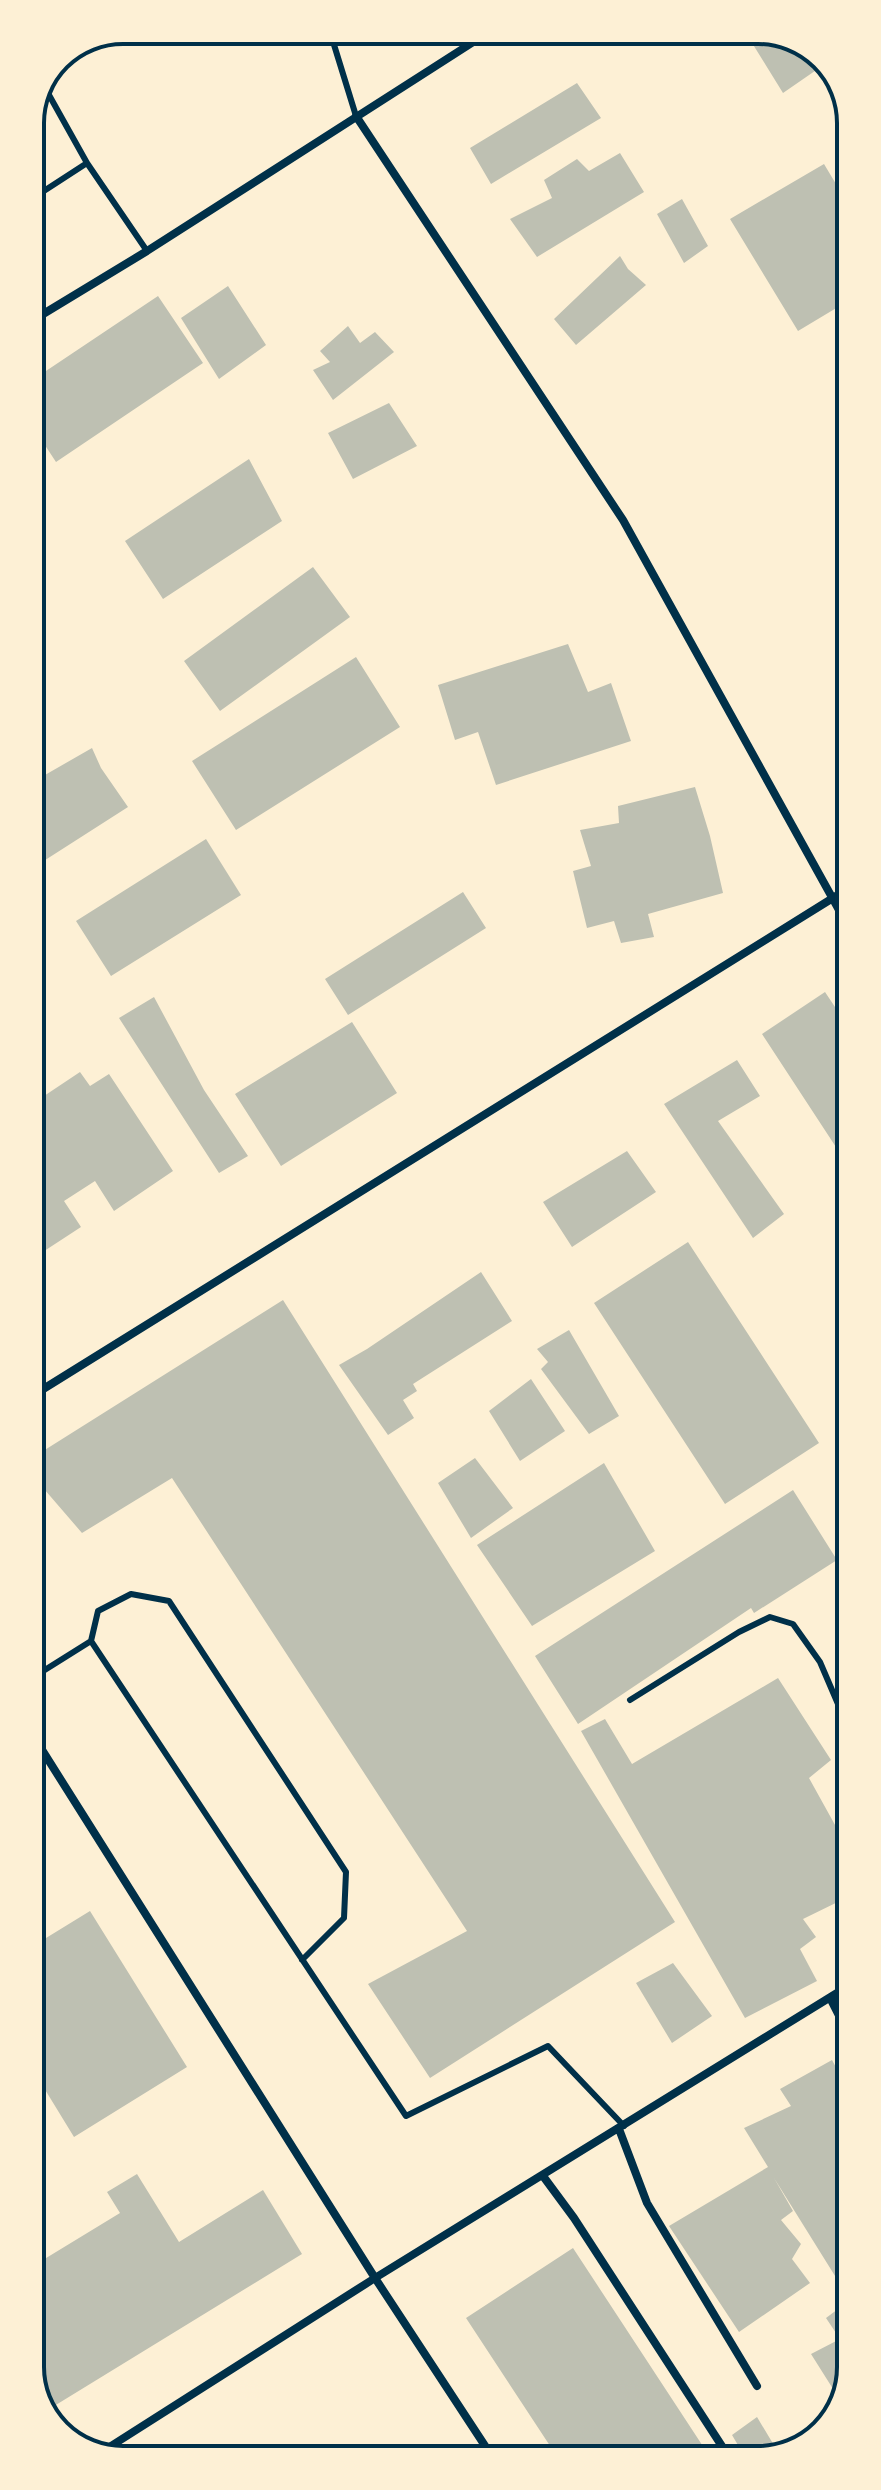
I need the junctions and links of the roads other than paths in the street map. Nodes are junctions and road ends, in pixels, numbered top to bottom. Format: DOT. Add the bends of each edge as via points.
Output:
graph roads {
  1 [pos="333,44"];
  2 [pos="470,44"];
  3 [pos="49,96"];
  4 [pos="356,116"];
  5 [pos="87,163"];
  6 [pos="44,191"];
  7 [pos="147,251"];
  8 [pos="44,314"];
  9 [pos="837,895"];
  10 [pos="831,899"];
  11 [pos="837,909"];
  12 [pos="44,1389"];
  13 [pos="91,1641"];
  14 [pos="44,1670"];
  15 [pos="630,1700"];
  16 [pos="837,1702"];
  17 [pos="44,1753"];
  18 [pos="302,1960"];
  19 [pos="837,1993"];
  20 [pos="830,1998"];
  21 [pos="837,2012"];
  22 [pos="622,2127"];
  23 [pos="543,2176"];
  24 [pos="375,2278"];
  25 [pos="757,2386"];
  26 [pos="113,2445"];
  27 [pos="485,2446"];
  28 [pos="722,2446"];
  1 -- 4 [label="lane"];
  2 -- 4 [label="street"];
  3 -- 5 [label="lane"];
  4 -- 7 [label="street"];
  4 -- 10 [label="street" via="623,520"];
  5 -- 6 [label="lane"];
  5 -- 7 [label="lane"];
  7 -- 8 [label="street"];
  9 -- 10 [label="street"];
  10 -- 11 [label="street"];
  10 -- 12 [label="street"];
  13 -- 14 [label="lane"];
  13 -- 18 [label="lane"];
  13 -- 18 [label="lane" via="98,1611 131,1594 169,1601 346,1872 344,1918"];
  15 -- 16 [label="lane" via="770,1617 793,1624 820,1662"];
  17 -- 24 [label="street"];
  18 -- 22 [label="lane" via="406,2116 548,2046"];
  19 -- 20 [label="street"];
  20 -- 21 [label="street"];
  20 -- 22 [label="street"];
  22 -- 23 [label="street"];
  22 -- 25 [label="street" via="647,2203"];
  23 -- 24 [label="street"];
  23 -- 28 [label="street"];
  24 -- 26 [label="street"];
  24 -- 27 [label="street"];
}
